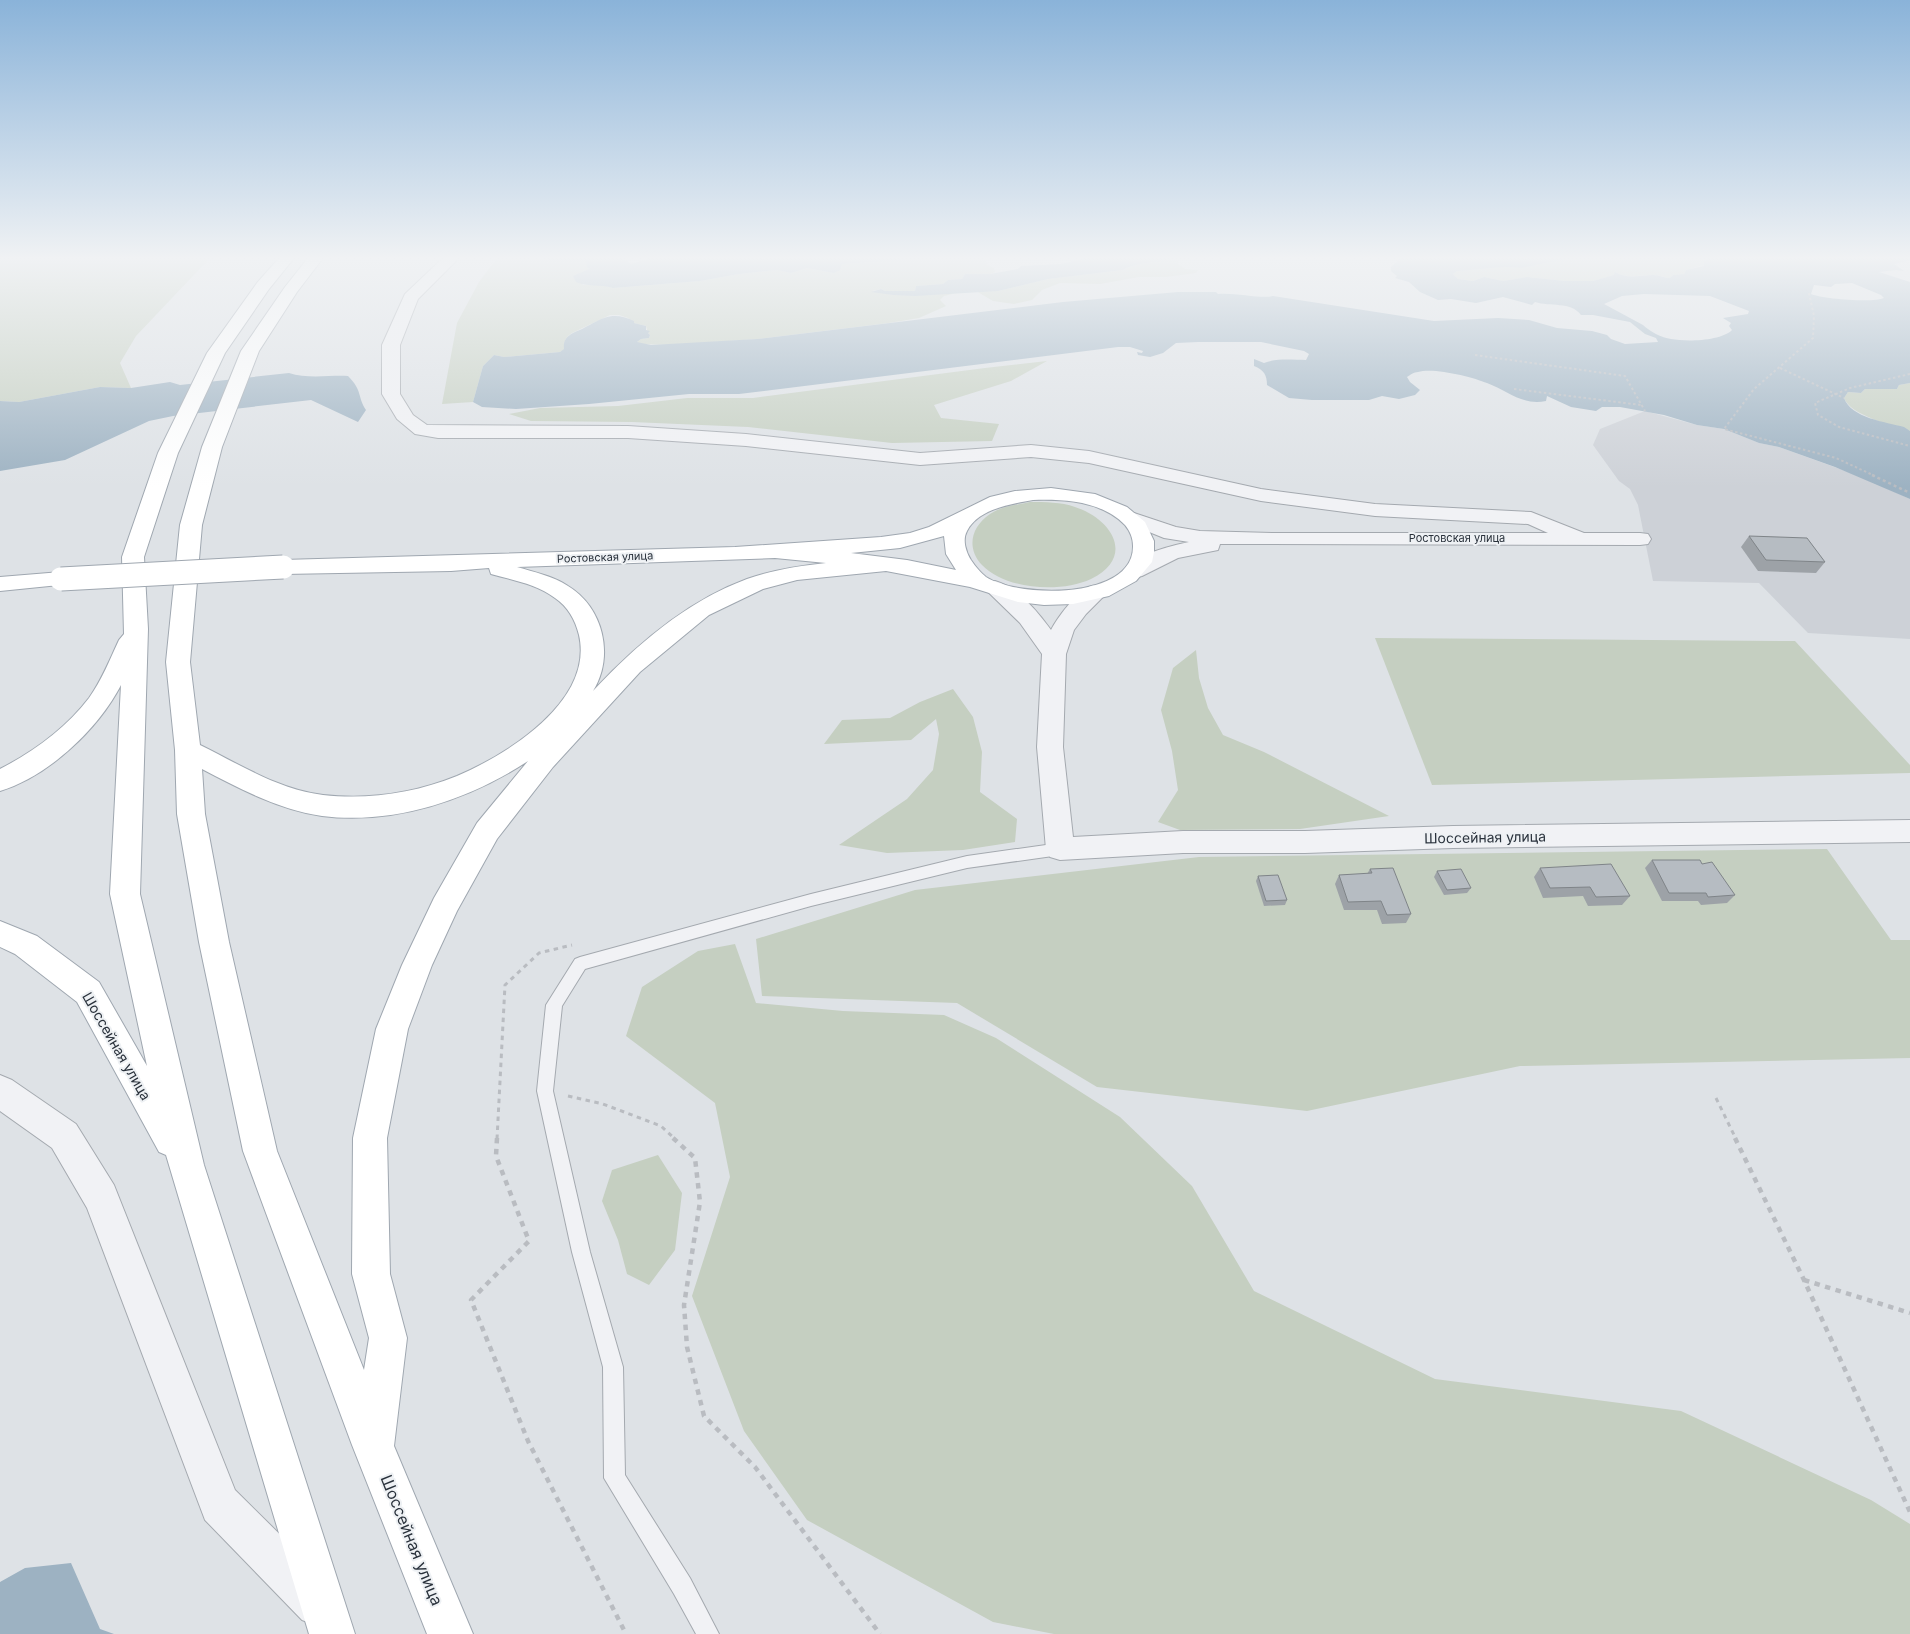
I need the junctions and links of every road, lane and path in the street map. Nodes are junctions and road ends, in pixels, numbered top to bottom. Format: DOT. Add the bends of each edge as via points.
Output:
graph roads {
  1 [pos="229,334"];
  2 [pos="261,334"];
  3 [pos="395,334"];
  4 [pos="1813,334"];
  5 [pos="1474,355"];
  6 [pos="1780,368"];
  7 [pos="1910,374"];
  8 [pos="1514,389"];
  9 [pos="1833,393"];
  10 [pos="1844,398"];
  11 [pos="1641,405"];
  12 [pos="1645,411"];
  13 [pos="1910,446"];
  14 [pos="1910,493"];
  15 [pos="966,518"];
  16 [pos="1134,519"];
  17 [pos="1579,538"];
  18 [pos="1273,539"];
  19 [pos="1640,539"];
  20 [pos="777,552"];
  21 [pos="434,563"];
  22 [pos="886,564"];
  23 [pos="1134,571"];
  24 [pos="5,584"];
  25 [pos="987,585"];
  26 [pos="1097,592"];
  27 [pos="136,629"];
  28 [pos="1054,654"];
  29 [pos="188,750"];
  30 [pos="0,781"];
  31 [pos="1910,831"];
  32 [pos="1060,849"];
  33 [pos="0,934"];
  34 [pos="578,944"];
  35 [pos="0,1091"];
  36 [pos="545,1092"];
  37 [pos="1716,1098"];
  38 [pos="186,1165"];
  39 [pos="1804,1280"];
  40 [pos="1910,1313"];
  41 [pos="374,1445"];
  42 [pos="1910,1512"];
  43 [pos="327,1621"];
  44 [pos="450,1634"];
  45 [pos="626,1634"];
  46 [pos="708,1634"];
  47 [pos="880,1634"];
  1 -- 27 [label="main road" via="216,353 168,453 133,558"];
  2 -- 29 [label="main road, Шоссейная улица" via="250,351 212,447 191,525 178,662"];
  3 -- 17 [label="street" via="391,345 391,394 406,419 422,430 628,432 920,458 1031,451 1079,456 1261,495 1375,510 1531,518"];
  4 -- 6 [label="path" via="1813,338"];
  5 -- 11 [label="path" via="1625,376"];
  6 -- 9 [label="path"];
  6 -- 14 [label="path" via="1754,389 1724,429 1836,458"];
  7 -- 9 [label="path"];
  8 -- 11 [label="path"];
  9 -- 10 [label="path"];
  9 -- 13 [label="path" via="1816,403 1818,415 1839,427"];
  11 -- 12 [label="path"];
  15 -- 16 [label="main road" via="1007,499 1060,495 1090,500"];
  15 -- 20 [label="main road" via="942,530 898,542"];
  15 -- 25 [label="main road" via="955,533 954,545 966,570"];
  16 -- 18 [label="street" via="1172,533"];
  16 -- 23 [label="main road" via="1144,539 1144,556"];
  17 -- 18 [label="street, Ростовская улица"];
  17 -- 19 [label="street, Ростовская улица"];
  18 -- 23 [label="street" via="1194,547 1155,558"];
  20 -- 21 [label="main road, Ростовская улица"];
  20 -- 22 [label="main road"];
  21 -- 24 [label="main road, bridge" via="283,567"];
  21 -- 29 [label="main road" via="496,569 533,578 561,591 582,612 593,636 593,661 584,688 560,720 527,749 478,777 440,793 407,802 341,807 309,804 281,796"];
  22 -- 25 [label="main road"];
  22 -- 41 [label="main road" via="796,573 755,584 701,610 630,666 544,760 487,831 444,907 392,1030 370,1138 370,1274 388,1338"];
  23 -- 26 [label="main road" via="1117,584"];
  25 -- 26 [label="main road" via="1020,595 1047,598"];
  25 -- 28 [label="street" via="1022,609 1041,630"];
  26 -- 28 [label="street" via="1078,608 1063,629"];
  27 -- 30 [label="main road" via="107,690 92,712 44,754"];
  27 -- 38 [label="main road" via="125,894"];
  28 -- 32 [label="street" via="1050,747"];
  29 -- 41 [label="main road, Шоссейная улица" via="191,814 214,942 260,1151"];
  31 -- 32 [label="street, Шоссейная улица" via="1183,842"];
  32 -- 36 [label="lane" via="967,862 811,900 580,964 554,1006"];
  33 -- 38 [label="main road, Шоссейная улица" via="26,945 88,992"];
  34 -- 45 [label="path" via="539,953 505,985 496,1156 529,1241 471,1300 528,1441"];
  35 -- 43 [label="street" via="64,1136 101,1198 220,1505"];
  36 -- 46 [label="lane" via="581,1252 614,1367 615,1478"];
  36 -- 47 [label="path" via="603,1104 661,1126 694,1158 700,1202 684,1305 687,1347 704,1416 755,1467"];
  37 -- 39 [label="path"];
  38 -- 43 [label="main road"];
  39 -- 40 [label="path"];
  39 -- 42 [label="path"];
  41 -- 44 [label="main road, Шоссейная улица"];
}
